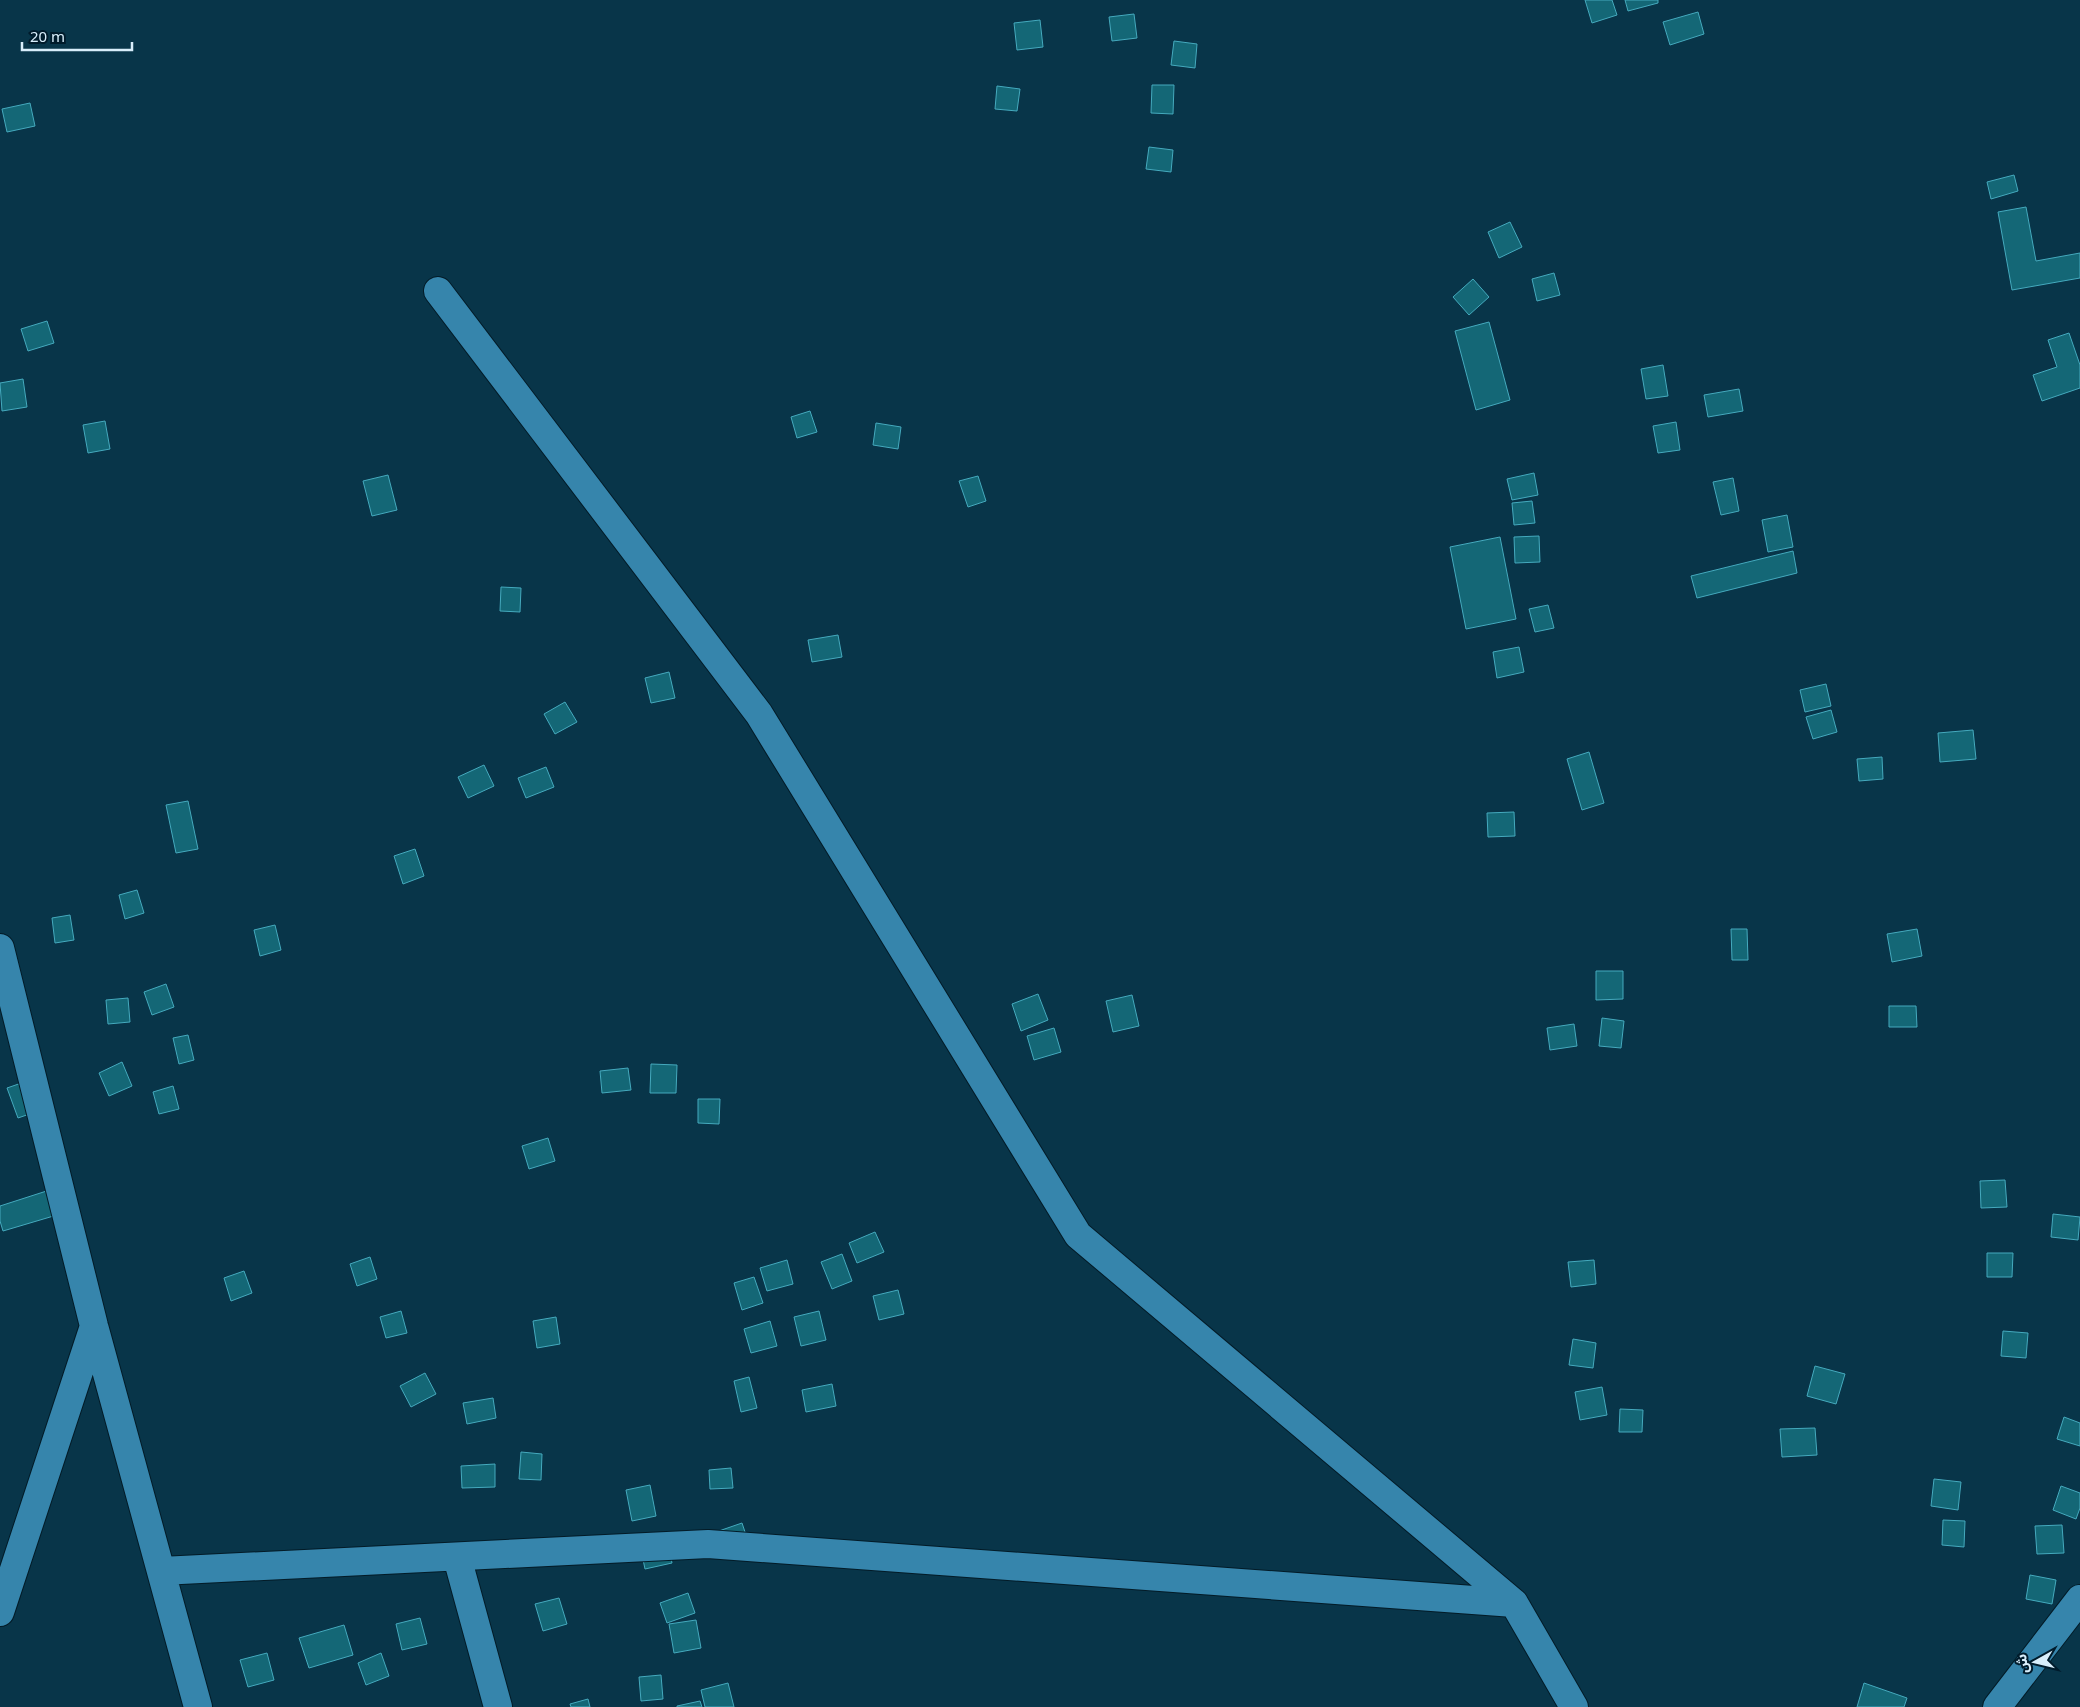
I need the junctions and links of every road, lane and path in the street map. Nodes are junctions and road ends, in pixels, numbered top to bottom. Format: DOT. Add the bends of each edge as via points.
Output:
graph roads {
  1 [pos="438,291"];
  2 [pos="0,948"];
  3 [pos="94,1326"];
  4 [pos="457,1557"];
  5 [pos="161,1571"];
  6 [pos="2080,1599"];
  7 [pos="1514,1603"];
  8 [pos="0,1612"];
  9 [pos="198,1707"];
  10 [pos="498,1707"];
  11 [pos="1574,1707"];
  12 [pos="1998,1707"];
  1 -- 7 [label="street" via="759,714 1078,1235"];
  2 -- 3 [label="street"];
  3 -- 5 [label="street"];
  3 -- 8 [label="street"];
  4 -- 5 [label="street"];
  4 -- 7 [label="street" via="708,1544"];
  4 -- 10 [label="street"];
  5 -- 9 [label="street"];
  6 -- 12 [label="street"];
  7 -- 11 [label="street"];
}
